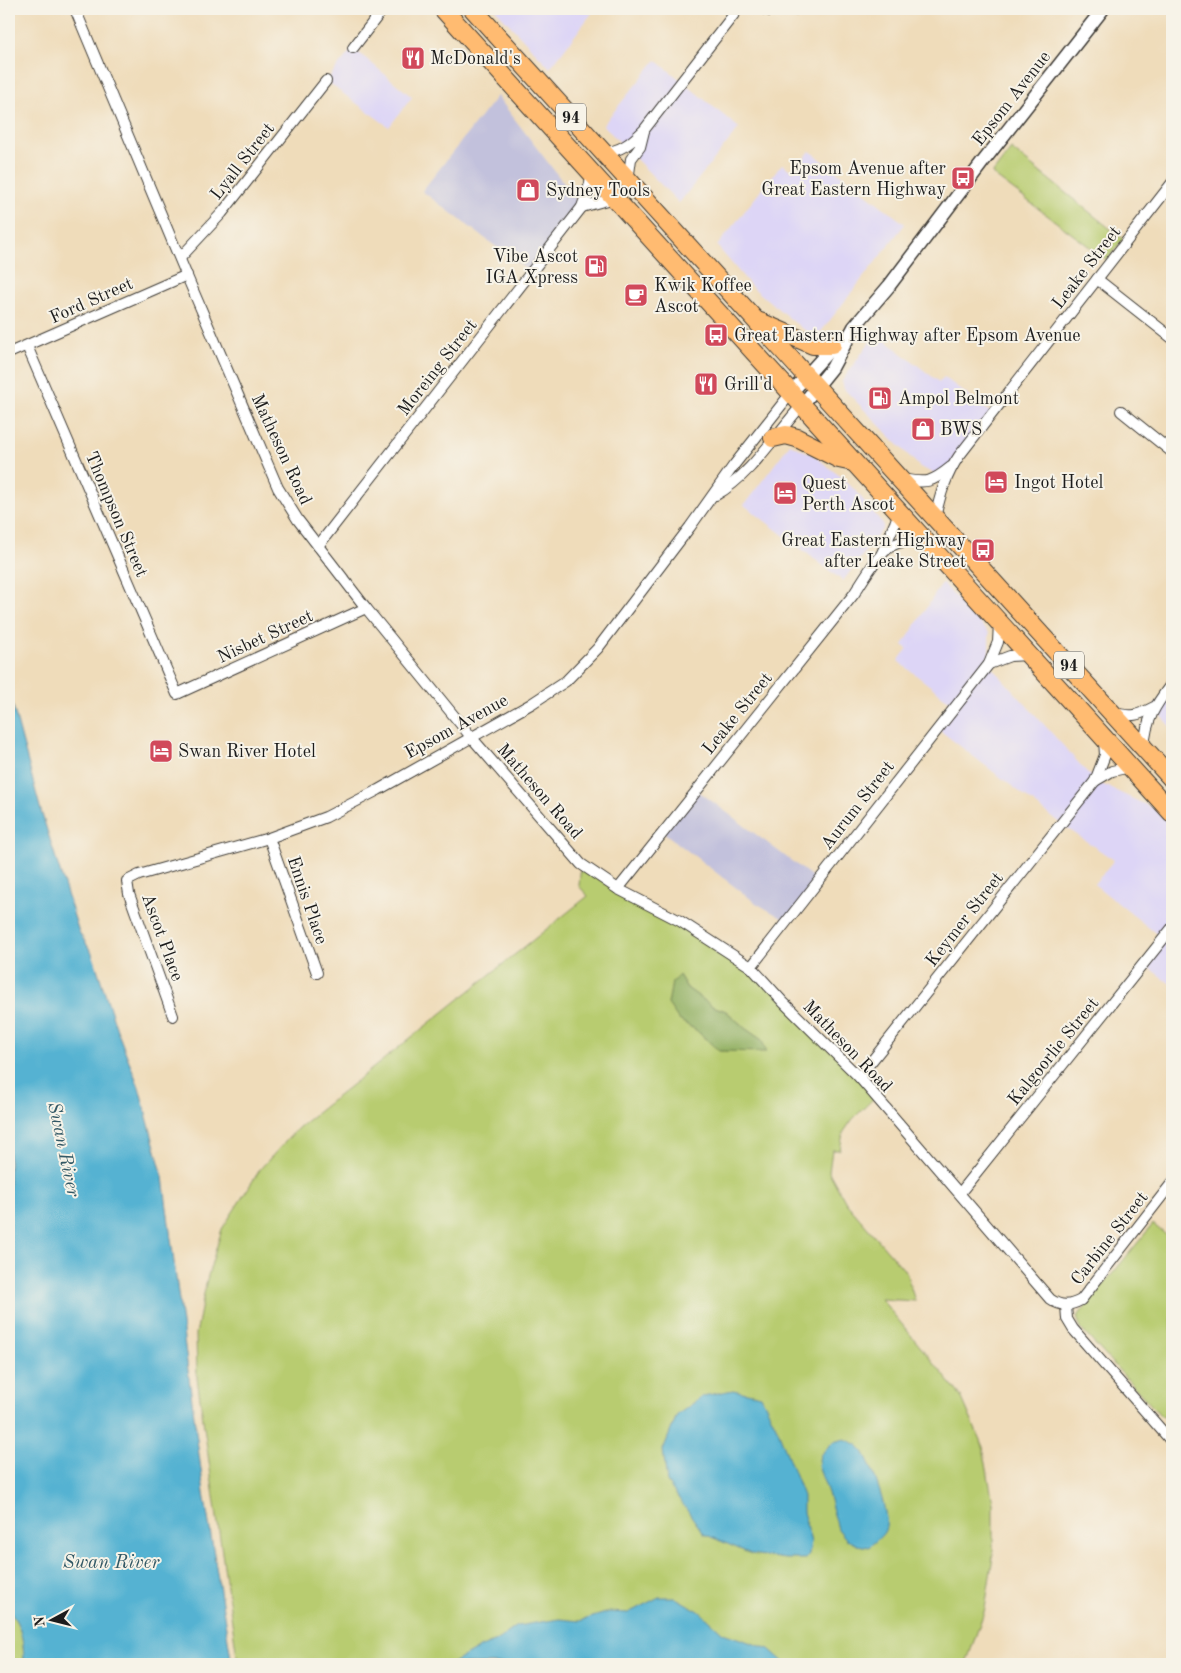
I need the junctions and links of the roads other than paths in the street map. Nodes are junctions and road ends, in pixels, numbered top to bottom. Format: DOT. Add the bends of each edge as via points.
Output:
graph roads {
  1 [pos="75,9"];
  2 [pos="384,9"];
  3 [pos="443,9"];
  4 [pos="468,9"];
  5 [pos="474,9"];
  6 [pos="738,9"];
  7 [pos="763,9"];
  8 [pos="797,9"];
  9 [pos="1103,9"];
  10 [pos="353,48"];
  11 [pos="326,81"];
  12 [pos="537,111"];
  13 [pos="644,130"];
  14 [pos="603,153"];
  15 [pos="591,172"];
  16 [pos="628,181"];
  17 [pos="1171,187"];
  18 [pos="616,200"];
  19 [pos="582,207"];
  20 [pos="180,258"];
  21 [pos="187,275"];
  22 [pos="1097,279"];
  23 [pos="754,320"];
  24 [pos="854,327"];
  25 [pos="1172,338"];
  26 [pos="28,346"];
  27 [pos="832,346"];
  28 [pos="9,353"];
  29 [pos="811,381"];
  30 [pos="796,399"];
  31 [pos="1121,411"];
  32 [pos="773,438"];
  33 [pos="1172,452"];
  34 [pos="854,462"];
  35 [pos="952,466"];
  36 [pos="899,479"];
  37 [pos="713,497"];
  38 [pos="899,512"];
  39 [pos="935,518"];
  40 [pos="926,542"];
  41 [pos="318,546"];
  42 [pos="880,556"];
  43 [pos="366,608"];
  44 [pos="999,623"];
  45 [pos="1029,654"];
  46 [pos="989,664"];
  47 [pos="1172,683"];
  48 [pos="177,694"];
  49 [pos="1154,707"];
  50 [pos="1113,713"];
  51 [pos="1104,737"];
  52 [pos="472,738"];
  53 [pos="1144,748"];
  54 [pos="1131,767"];
  55 [pos="1172,779"];
  56 [pos="1095,781"];
  57 [pos="1172,813"];
  58 [pos="269,838"];
  59 [pos="139,875"];
  60 [pos="618,889"];
  61 [pos="1172,928"];
  62 [pos="751,967"];
  63 [pos="317,973"];
  64 [pos="173,1016"];
  65 [pos="859,1077"];
  66 [pos="1172,1183"];
  67 [pos="960,1193"];
  68 [pos="1066,1305"];
  69 [pos="1171,1437"];
  1 -- 20 [label="street, Matheson Road"];
  2 -- 10 [label="street"];
  3 -- 12 [label="highway, 94"];
  4 -- 12 [label="highway, 94" via="549,100 548,109"];
  5 -- 14 [label="highway, 94"];
  6 -- 13 [label="street"];
  7 -- 8 [label="street" via="771,12"];
  9 -- 24 [label="street, Epsom Avenue"];
  11 -- 20 [label="street, Lyall Street" via="222,213"];
  12 -- 15 [label="highway, 94"];
  13 -- 14 [label="street" via="623,149"];
  13 -- 16 [label="street" via="632,159"];
  14 -- 16 [label="highway, 94"];
  15 -- 18 [label="highway, 94"];
  15 -- 19 [label="street, Moreing Street"];
  16 -- 23 [label="highway, 94"];
  17 -- 22 [label="street, Leake Street"];
  18 -- 19 [label="street"];
  18 -- 30 [label="highway, 94"];
  19 -- 41 [label="street, Moreing Street"];
  20 -- 21 [label="street, Matheson Road"];
  21 -- 26 [label="street, Ford Street"];
  21 -- 41 [label="street, Matheson Road" via="278,488"];
  22 -- 25 [label="street"];
  22 -- 35 [label="street, Leake Street"];
  23 -- 27 [label="highway" via="813,345"];
  23 -- 29 [label="highway, 94"];
  24 -- 27 [label="street, Epsom Avenue"];
  24 -- 29 [label="street, Epsom Avenue" via="832,368"];
  26 -- 28 [label="street, Ford Street"];
  26 -- 48 [label="street, Thompson Street"];
  27 -- 29 [label="street, Epsom Avenue"];
  29 -- 30 [label="street, Epsom Avenue"];
  29 -- 36 [label="highway, 94"];
  30 -- 32 [label="street, Epsom Avenue"];
  30 -- 34 [label="highway, 94"];
  30 -- 37 [label="street, Epsom Avenue" via="734,465"];
  31 -- 33 [label="street"];
  32 -- 34 [label="highway" via="786,435 839,459"];
  32 -- 37 [label="street, Epsom Avenue" via="747,472"];
  34 -- 38 [label="highway, 94"];
  35 -- 36 [label="street, Leake Street" via="935,480"];
  35 -- 39 [label="street, Leake Street" via="941,491"];
  36 -- 39 [label="highway, 94"];
  37 -- 52 [label="street, Epsom Avenue" via="598,648 566,681"];
  38 -- 40 [label="highway, 94"];
  38 -- 42 [label="street, Leake Street"];
  39 -- 50 [label="highway, 94"];
  40 -- 42 [label="street, Leake Street" via="899,542"];
  40 -- 44 [label="highway, 94"];
  41 -- 43 [label="street, Matheson Road"];
  42 -- 60 [label="street, Leake Street" via="854,594"];
  43 -- 48 [label="street, Nisbet Street"];
  43 -- 52 [label="street, Matheson Road"];
  44 -- 45 [label="highway, 94"];
  44 -- 46 [label="street, Aurum Street" via="998,642"];
  45 -- 46 [label="street" via="1010,656"];
  45 -- 51 [label="highway, 94"];
  46 -- 62 [label="street, Aurum Street"];
  47 -- 49 [label="street"];
  49 -- 50 [label="street" via="1138,716"];
  49 -- 53 [label="street"];
  50 -- 53 [label="highway, 94"];
  51 -- 54 [label="highway, 94"];
  51 -- 56 [label="street, Keymer Street" via="1105,755"];
  52 -- 58 [label="street, Epsom Avenue" via="326,817"];
  52 -- 60 [label="street, Matheson Road" via="581,864"];
  53 -- 55 [label="highway, 94"];
  54 -- 56 [label="street, Keymer Street" via="1112,771"];
  54 -- 57 [label="highway, 94"];
  56 -- 65 [label="street, Keymer Street"];
  58 -- 59 [label="street, Epsom Avenue"];
  58 -- 63 [label="street, Ennis Place"];
  59 -- 64 [label="street, Ascot Place" via="127,881 129,894"];
  60 -- 62 [label="street, Matheson Road" via="680,921"];
  61 -- 67 [label="street, Kalgoorlie Street"];
  62 -- 65 [label="street, Matheson Road"];
  65 -- 67 [label="street, Matheson Road"];
  66 -- 68 [label="street, Carbine Street" via="1081,1300"];
  67 -- 68 [label="street, Matheson Road" via="1050,1299"];
  68 -- 69 [label="street" via="1067,1319 1073,1329"];
}
